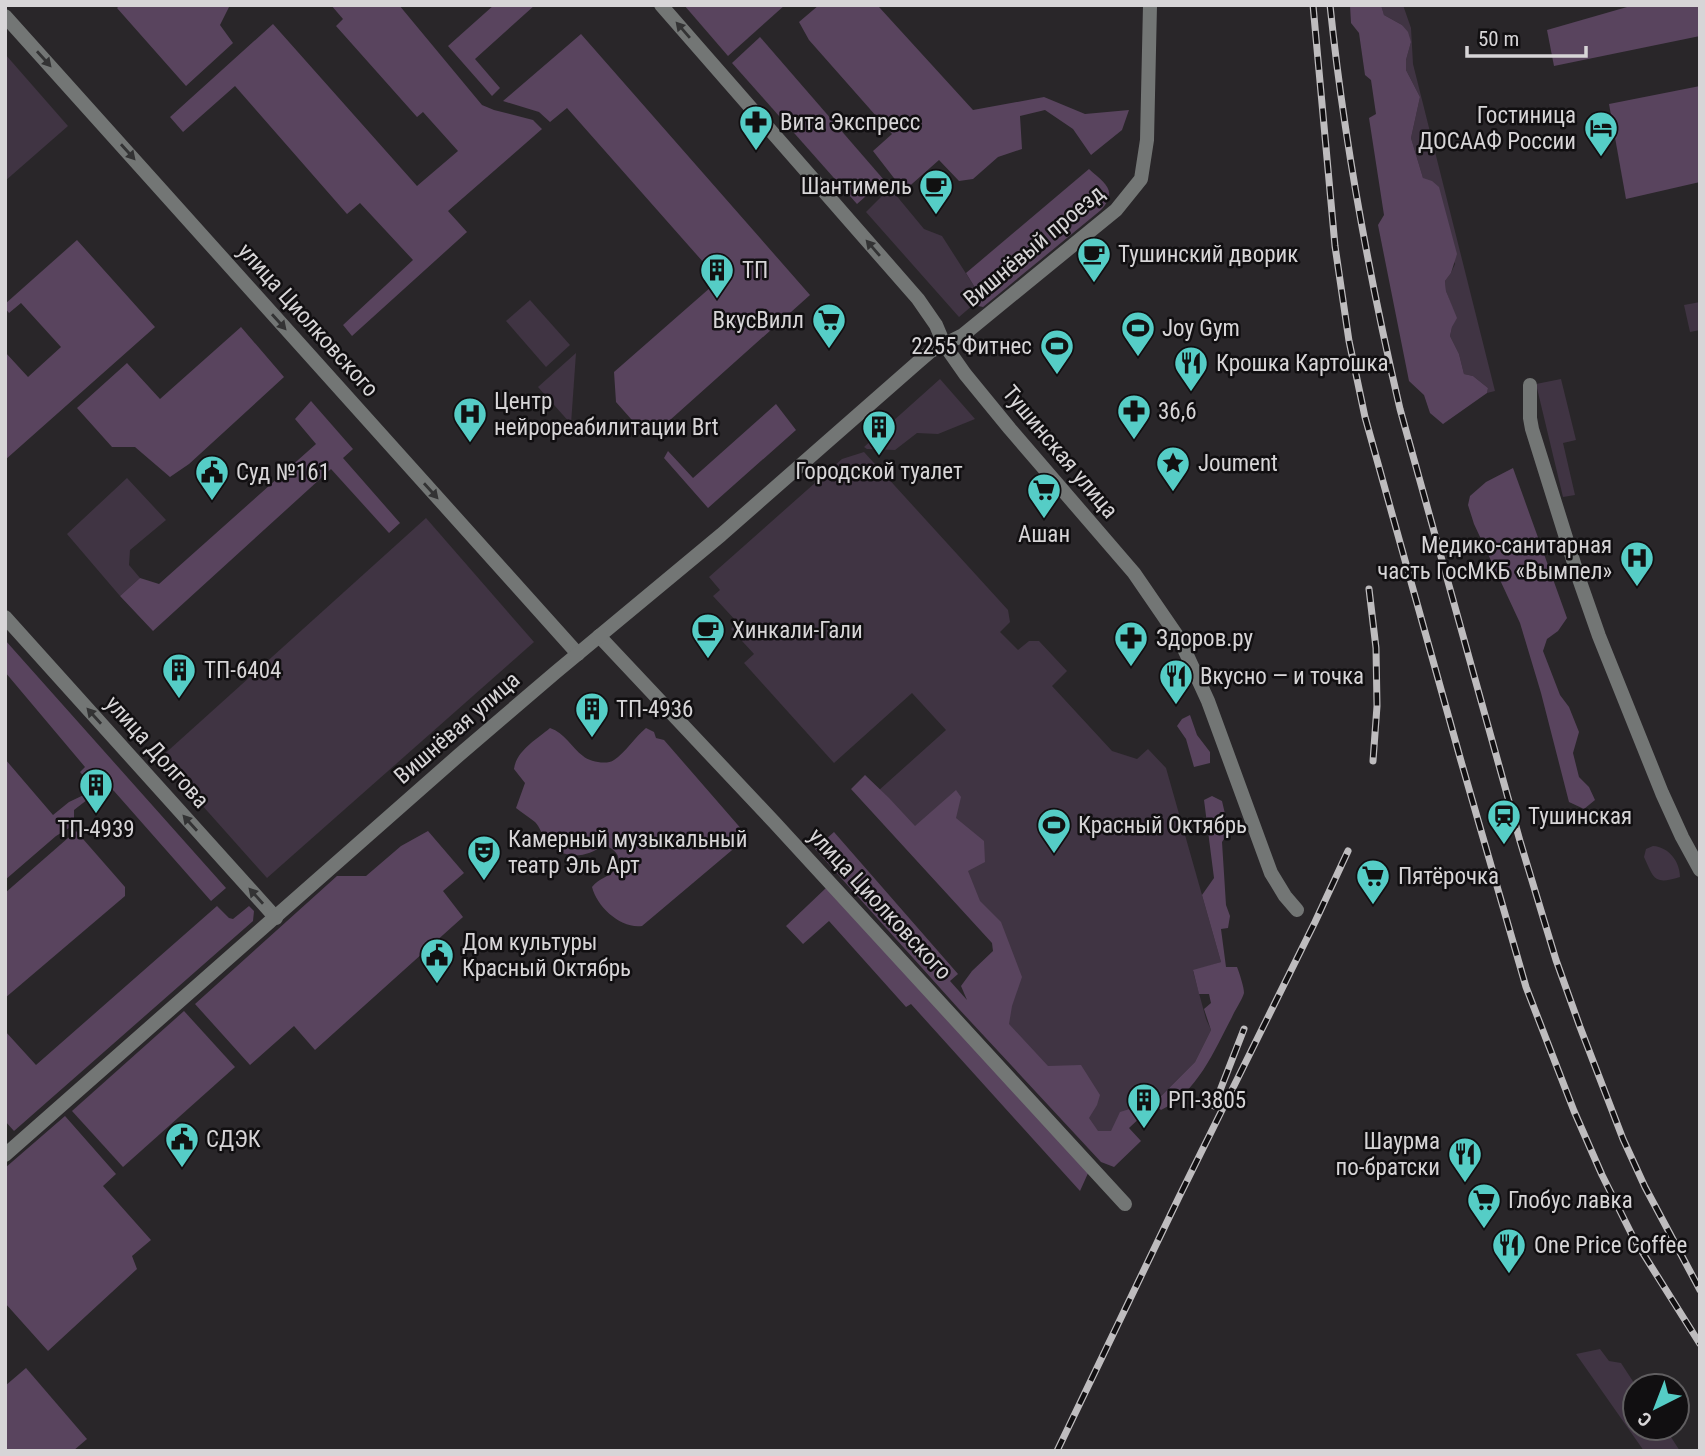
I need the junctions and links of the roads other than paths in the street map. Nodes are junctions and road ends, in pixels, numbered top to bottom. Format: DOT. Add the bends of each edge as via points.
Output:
graph roads {
  1 [pos="661,5"];
  2 [pos="1150,5"];
  3 [pos="5,16"];
  4 [pos="944,344"];
  5 [pos="1530,385"];
  6 [pos="5,618"];
  7 [pos="599,636"];
  8 [pos="578,654"];
  9 [pos="1700,870"];
  10 [pos="1297,910"];
  11 [pos="276,918"];
  12 [pos="5,1155"];
  13 [pos="1125,1204"];
  4 -- 1 [label="street, Тушинская улица, one-way" via="918,299"];
  2 -- 4 [label="street, Вишнёвый проезд" via="1147,140 1141,179 1116,210 963,335"];
  3 -- 8 [label="street, улица Циолковского, one-way"];
  4 -- 7 [label="street, Вишнёвая улица"];
  4 -- 10 [label="street, Тушинская улица" via="1134,573 1180,640 1208,701 1270,873"];
  5 -- 9 [label="street" via="1532,429 1577,576 1662,793"];
  11 -- 6 [label="street, улица Долгова, one-way"];
  7 -- 8 [label="street, Вишнёвая улица"];
  7 -- 13 [label="street, улица Циолковского"];
  8 -- 11 [label="street, Вишнёвая улица"];
  11 -- 12 [label="street, Вишнёвая улица"];
}
